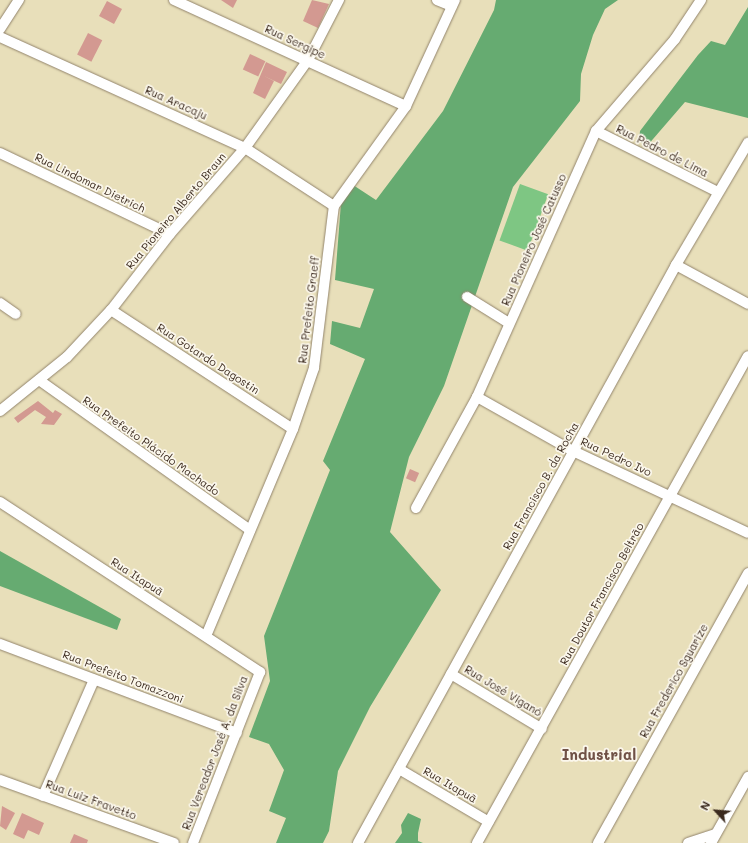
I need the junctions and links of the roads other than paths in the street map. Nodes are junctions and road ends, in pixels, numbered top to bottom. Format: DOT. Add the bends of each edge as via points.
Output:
graph roads {
  1 [pos="19,0"];
  2 [pos="174,0"];
  3 [pos="339,0"];
  4 [pos="437,0"];
  5 [pos="701,0"];
  6 [pos="454,3"];
  7 [pos="0,29"];
  8 [pos="0,37"];
  9 [pos="308,60"];
  10 [pos="406,106"];
  11 [pos="596,131"];
  12 [pos="748,142"];
  13 [pos="245,148"];
  14 [pos="0,153"];
  15 [pos="718,192"];
  16 [pos="334,206"];
  17 [pos="170,234"];
  18 [pos="676,265"];
  19 [pos="467,298"];
  20 [pos="0,303"];
  21 [pos="748,304"];
  22 [pos="111,310"];
  23 [pos="16,314"];
  24 [pos="509,324"];
  25 [pos="748,356"];
  26 [pos="39,380"];
  27 [pos="476,397"];
  28 [pos="0,411"];
  29 [pos="293,429"];
  30 [pos="574,451"];
  31 [pos="670,495"];
  32 [pos="0,502"];
  33 [pos="416,508"];
  34 [pos="250,530"];
  35 [pos="748,534"];
  36 [pos="748,573"];
  37 [pos="206,636"];
  38 [pos="0,644"];
  39 [pos="260,672"];
  40 [pos="451,674"];
  41 [pos="94,680"];
  42 [pos="542,729"];
  43 [pos="237,733"];
  44 [pos="399,769"];
  45 [pos="748,777"];
  46 [pos="0,780"];
  47 [pos="43,796"];
  48 [pos="488,822"];
  49 [pos="713,838"];
  50 [pos="174,843"];
  51 [pos="193,843"];
  52 [pos="358,843"];
  53 [pos="477,843"];
  54 [pos="598,843"];
  55 [pos="688,843"];
  1 -- 7 [label="street"];
  2 -- 9 [label="street, Rua Sergipe"];
  3 -- 9 [label="street, Rua Pioneiro Alberto Braun"];
  4 -- 6 [label="street"];
  5 -- 11 [label="street, Rua Pioneiro José Catusso" via="675,39"];
  6 -- 10 [label="street, Rua Prefeito Graeff"];
  8 -- 13 [label="street, Rua Aracaju"];
  9 -- 10 [label="street, Rua Sergipe"];
  9 -- 13 [label="street, Rua Pioneiro Alberto Braun"];
  10 -- 16 [label="street, Rua Prefeito Graeff"];
  11 -- 15 [label="street, Rua Pedro de Lima"];
  11 -- 24 [label="street, Rua Pioneiro José Catusso"];
  12 -- 15 [label="street, Rua Francisco B. da Rocha"];
  13 -- 16 [label="street, Rua Aracaju"];
  13 -- 17 [label="street, Rua Pioneiro Alberto Braun"];
  14 -- 17 [label="street, Rua Lindomar Dietrich"];
  15 -- 18 [label="street, Rua Francisco B. da Rocha"];
  16 -- 29 [label="street, Rua Prefeito Graeff" via="314,368"];
  17 -- 22 [label="street, Rua Pioneiro Alberto Braun"];
  18 -- 21 [label="street"];
  18 -- 30 [label="street, Rua Francisco B. da Rocha"];
  19 -- 24 [label="street"];
  20 -- 23 [label="street"];
  22 -- 26 [label="street, Rua Pioneiro Alberto Braun" via="67,357"];
  22 -- 29 [label="street, Rua Gotardo Dagostin"];
  24 -- 27 [label="street, Rua Pioneiro José Catusso"];
  25 -- 31 [label="street, Rua Doutor Francisco Beltrão"];
  26 -- 28 [label="street, Rua Pioneiro Alberto Braun"];
  26 -- 34 [label="street, Rua Prefeito Plácido Machado"];
  27 -- 30 [label="street, Rua Pedro Ivo"];
  27 -- 33 [label="street, Rua Pioneiro José Catusso"];
  29 -- 34 [label="street, Rua Prefeito Graeff"];
  30 -- 31 [label="street, Rua Pedro Ivo"];
  30 -- 40 [label="street, Rua Francisco B. da Rocha"];
  31 -- 35 [label="street, Rua Pedro Ivo"];
  31 -- 42 [label="street, Rua Doutor Francisco Beltrão"];
  32 -- 37 [label="street, Rua Itapuã"];
  34 -- 37 [label="street, Rua Prefeito Graeff"];
  36 -- 54 [label="street, Rua Frederico Sguarize"];
  37 -- 39 [label="street, Rua Itapuã"];
  38 -- 41 [label="street, Rua Prefeito Tomazzoni"];
  39 -- 43 [label="street, Rua Vereador José A. da Silva"];
  40 -- 42 [label="street, Rua José Viganó"];
  40 -- 44 [label="street, Rua Francisco B. da Rocha"];
  41 -- 43 [label="street, Rua Prefeito Tomazzoni"];
  41 -- 47 [label="street"];
  42 -- 48 [label="street, Rua Doutor Francisco Beltrão"];
  43 -- 51 [label="street, Rua Vereador José A. da Silva"];
  44 -- 48 [label="street, Rua Itapuã"];
  44 -- 52 [label="street, Rua Francisco B. da Rocha"];
  45 -- 49 [label="street"];
  46 -- 47 [label="street, Rua Luiz Fravetto"];
  47 -- 50 [label="street, Rua Luiz Fravetto"];
  48 -- 53 [label="street, Rua Doutor Francisco Beltrão"];
  49 -- 55 [label="street"];
}
